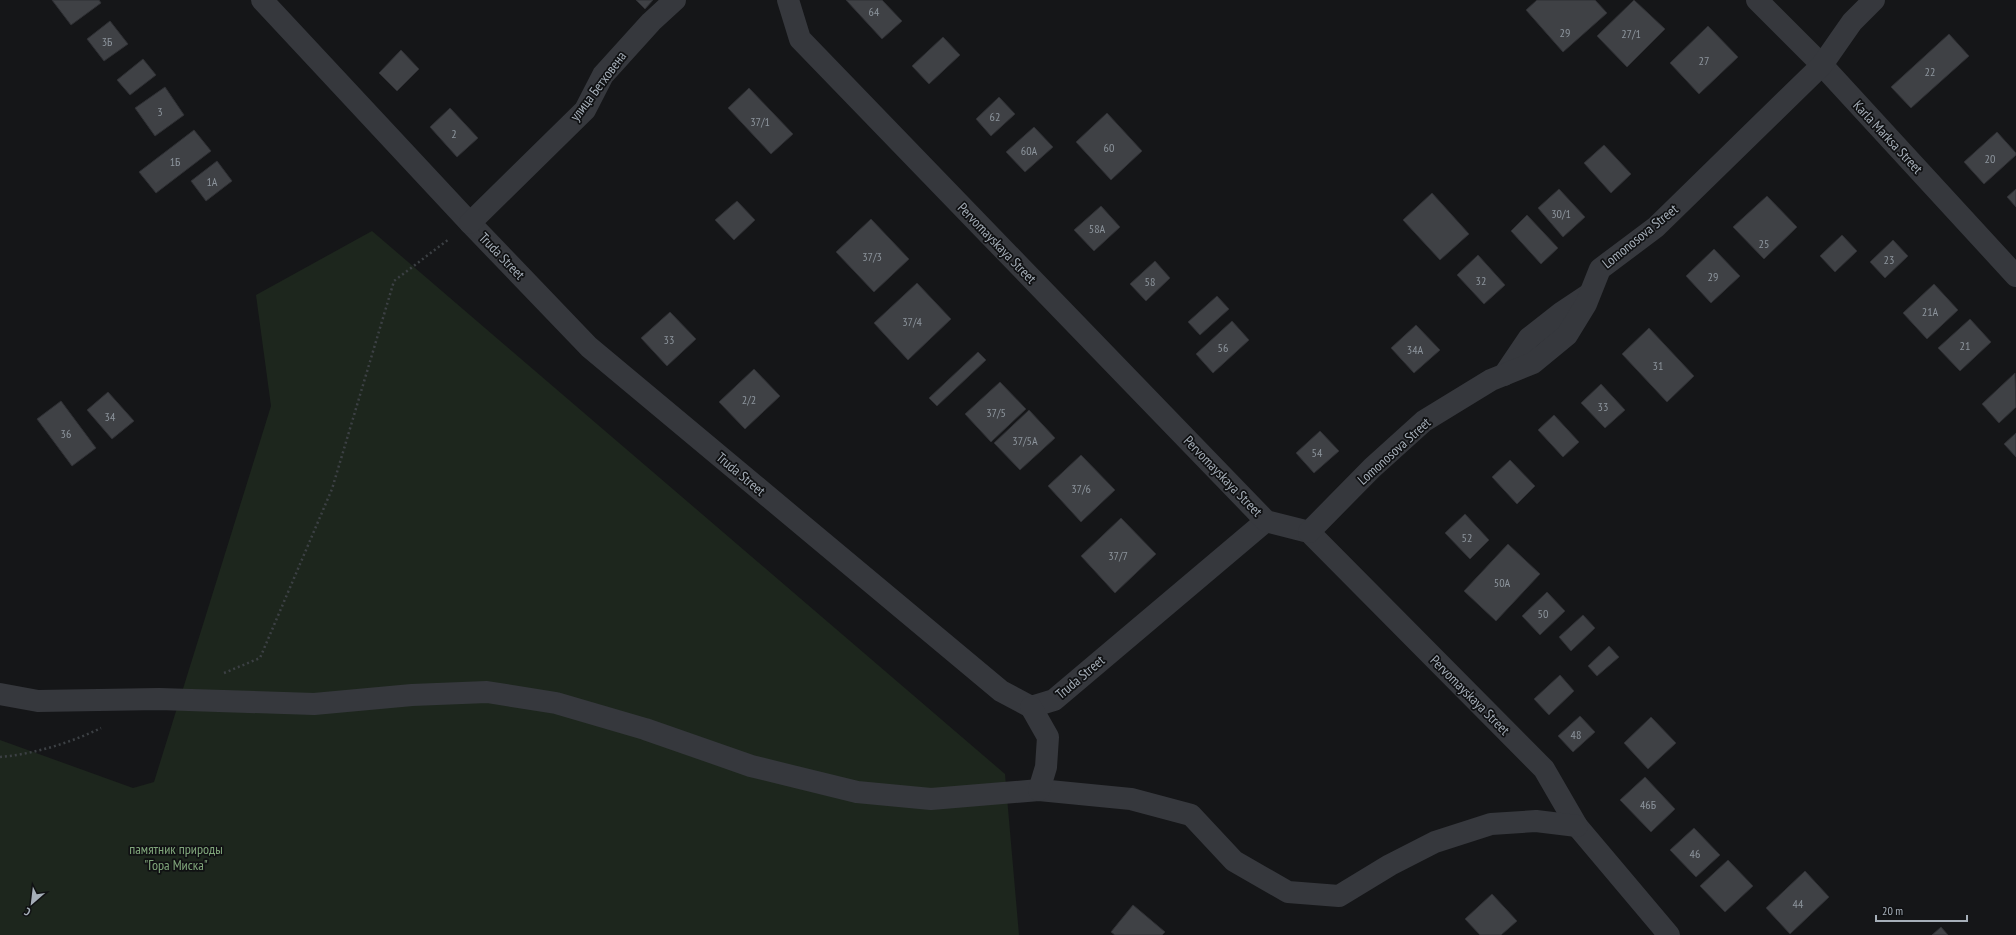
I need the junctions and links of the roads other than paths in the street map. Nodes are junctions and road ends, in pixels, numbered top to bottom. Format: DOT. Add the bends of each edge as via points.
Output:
graph roads {
  1 [pos="262,0"];
  2 [pos="675,0"];
  3 [pos="788,0"];
  4 [pos="1757,0"];
  5 [pos="1874,0"];
  6 [pos="1822,65"];
  7 [pos="470,223"];
  8 [pos="2016,276"];
  9 [pos="1266,521"];
  10 [pos="1309,532"];
  11 [pos="0,694"];
  12 [pos="1031,707"];
  13 [pos="1039,790"];
  14 [pos="1578,826"];
  15 [pos="1669,935"];
  1 -- 7 [label="street, Truda Street"];
  2 -- 7 [label="street, улица Бетховена" via="651,22 603,76 585,110"];
  3 -- 9 [label="street, Pervomayskaya Street" via="800,39"];
  4 -- 6 [label="street, Karla Marksa Street"];
  5 -- 6 [label="street, Lomonosova Street" via="1852,22"];
  6 -- 8 [label="street, Karla Marksa Street"];
  6 -- 10 [label="street, Lomonosova Street" via="1656,227 1600,269 1586,304 1567,335 1534,363 1491,380 1424,421 1372,468"];
  7 -- 12 [label="street, Truda Street" via="589,347 1001,691"];
  9 -- 10 [label="street, Pervomayskaya Street"];
  9 -- 12 [label="street, Truda Street" via="1054,700"];
  10 -- 14 [label="street, Pervomayskaya Street" via="1544,769"];
  11 -- 13 [label="street" via="38,701 159,699 314,704 412,695 486,692 556,703 645,729 751,766 857,792 932,799"];
  12 -- 13 [label="street" via="1048,737 1046,767"];
  13 -- 14 [label="street" via="1131,799 1191,815 1234,861 1288,892 1339,896 1390,865 1435,842 1491,824 1536,821"];
  14 -- 15 [label="street, Pervomayskaya Street"];
}
